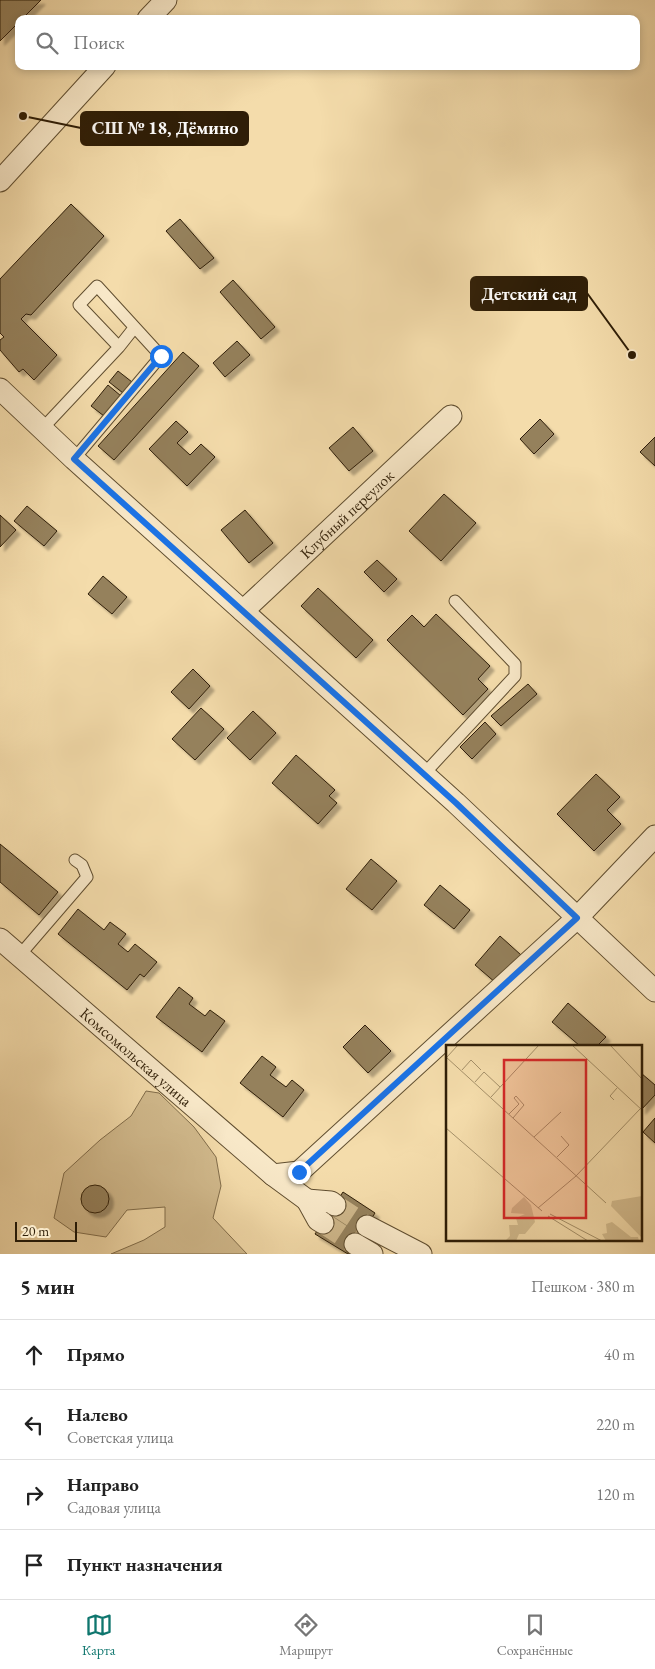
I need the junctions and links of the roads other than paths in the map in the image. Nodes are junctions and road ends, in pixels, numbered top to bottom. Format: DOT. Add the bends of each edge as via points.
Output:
graph roads {
  1 [pos="166,0"];
  2 [pos="152,15"];
  3 [pos="101,70"];
  4 [pos="0,181"];
  5 [pos="134,328"];
  6 [pos="119,347"];
  7 [pos="0,389"];
  8 [pos="451,416"];
  9 [pos="42,429"];
  10 [pos="74,459"];
  11 [pos="455,600"];
  12 [pos="243,611"];
  13 [pos="424,774"];
  14 [pos="655,836"];
  15 [pos="75,860"];
  16 [pos="577,918"];
  17 [pos="0,939"];
  18 [pos="19,956"];
  19 [pos="655,991"];
  20 [pos="273,1175"];
  21 [pos="306,1200"];
  22 [pos="335,1205"];
  23 [pos="323,1223"];
  24 [pos="367,1226"];
  25 [pos="421,1254"];
  1 -- 2 [label="street"];
  3 -- 4 [label="street"];
  5 -- 6 [label="lane"];
  5 -- 6 [label="lane" via="98,286 79,304"];
  5 -- 10 [label="lane" via="161,356"];
  6 -- 9 [label="lane"];
  7 -- 9 [label="street"];
  8 -- 12 [label="street, Клубный переулок"];
  9 -- 10 [label="street"];
  10 -- 12 [label="street"];
  11 -- 13 [label="lane" via="515,664 515,676"];
  12 -- 13 [label="street"];
  13 -- 16 [label="street"];
  14 -- 16 [label="street"];
  15 -- 18 [label="lane" via="82,865 87,877"];
  16 -- 19 [label="street"];
  16 -- 20 [label="street" via="299,1172"];
  17 -- 18 [label="street, Комсомольская улица"];
  18 -- 20 [label="street, Комсомольская улица"];
  20 -- 21 [label="street, Комсомольская улица"];
  21 -- 22 [label="street"];
  21 -- 23 [label="street"];
  24 -- 25 [label="street"];
}
